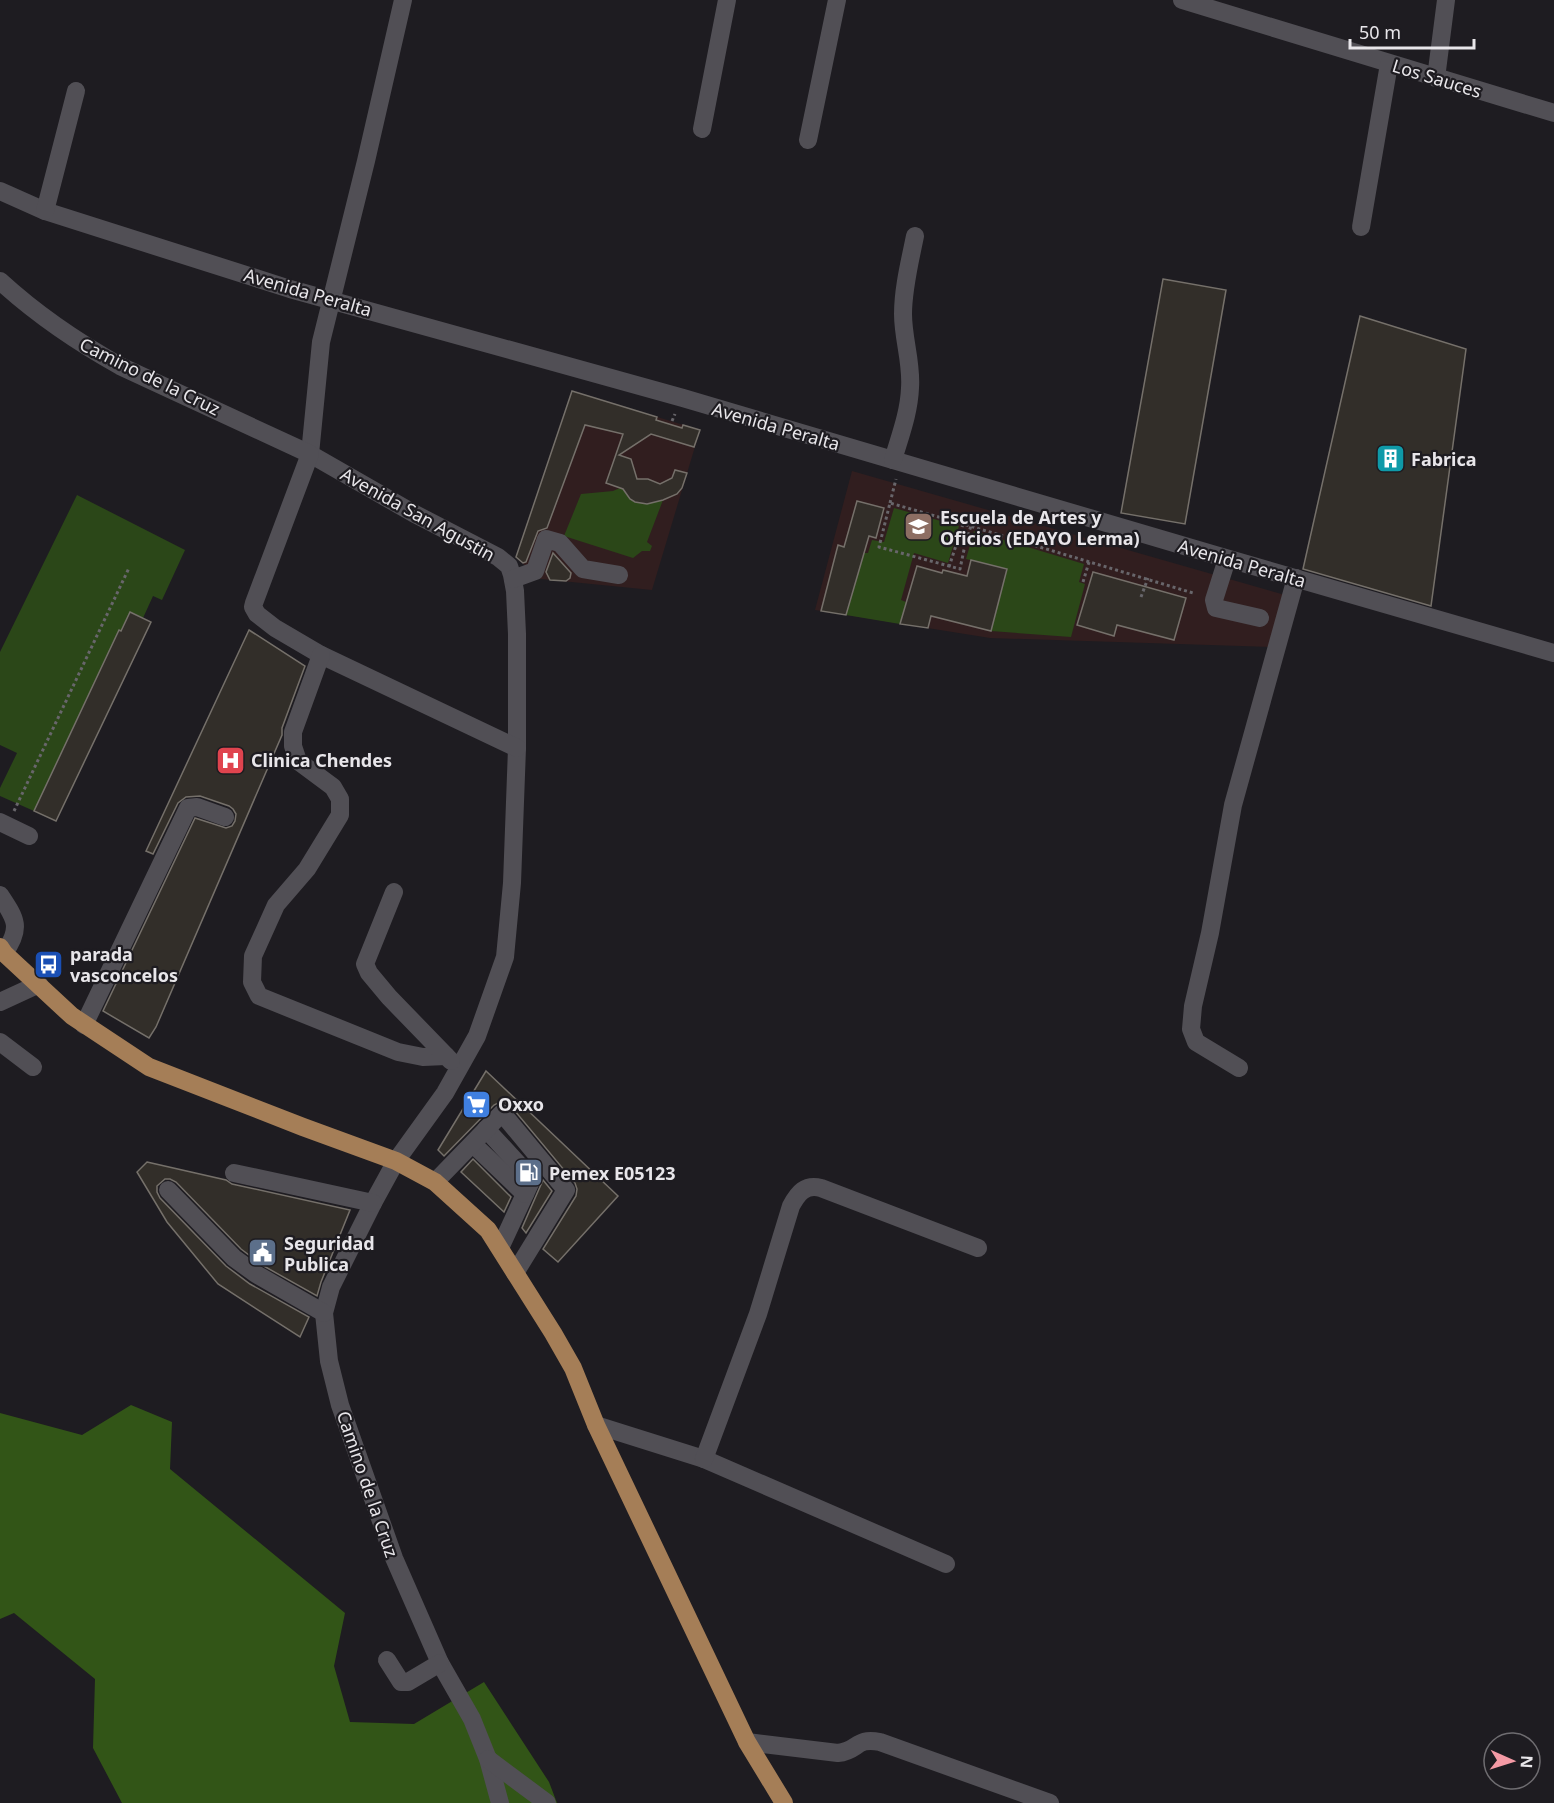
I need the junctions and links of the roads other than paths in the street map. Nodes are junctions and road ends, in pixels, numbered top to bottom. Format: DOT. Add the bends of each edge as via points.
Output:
graph roads {
  1 [pos="403,0"];
  2 [pos="728,0"];
  3 [pos="837,0"];
  4 [pos="1182,0"];
  5 [pos="1446,0"];
  6 [pos="1389,64"];
  7 [pos="1436,78"];
  8 [pos="76,91"];
  9 [pos="1554,113"];
  10 [pos="702,129"];
  11 [pos="808,140"];
  12 [pos="0,190"];
  13 [pos="45,211"];
  14 [pos="1361,227"];
  15 [pos="915,236"];
  16 [pos="0,281"];
  17 [pos="332,300"];
  18 [pos="310,454"];
  19 [pos="896,461"];
  20 [pos="1227,559"];
  21 [pos="619,575"];
  22 [pos="1296,578"];
  23 [pos="513,579"];
  24 [pos="1260,618"];
  25 [pos="1554,653"];
  26 [pos="321,655"];
  27 [pos="517,748"];
  28 [pos="225,817"];
  29 [pos="3,823"];
  30 [pos="29,836"];
  31 [pos="394,892"];
  32 [pos="0,895"];
  33 [pos="2,950"];
  34 [pos="39,984"];
  35 [pos="0,1002"];
  36 [pos="84,1025"];
  37 [pos="0,1042"];
  38 [pos="446,1056"];
  39 [pos="33,1067"];
  40 [pos="1239,1068"];
  41 [pos="459,1069"];
  42 [pos="486,1129"];
  43 [pos="473,1143"];
  44 [pos="396,1161"];
  45 [pos="234,1173"];
  46 [pos="435,1182"];
  47 [pos="168,1190"];
  48 [pos="525,1194"];
  49 [pos="372,1203"];
  50 [pos="500,1248"];
  51 [pos="978,1248"];
  52 [pos="515,1273"];
  53 [pos="324,1313"];
  54 [pos="596,1425"];
  55 [pos="704,1459"];
  56 [pos="946,1564"];
  57 [pos="387,1660"];
  58 [pos="440,1664"];
  59 [pos="747,1742"];
  60 [pos="488,1759"];
  61 [pos="500,1803"];
  62 [pos="547,1803"];
  63 [pos="784,1803"];
  64 [pos="1050,1803"];
  1 -- 17 [label="street"];
  2 -- 10 [label="street"];
  3 -- 11 [label="street"];
  4 -- 6 [label="street, Los Sauces"];
  5 -- 7 [label="street"];
  6 -- 7 [label="street, Los Sauces"];
  6 -- 14 [label="street"];
  7 -- 9 [label="street, Los Sauces"];
  8 -- 13 [label="street"];
  12 -- 13 [label="street, Avenida Peralta"];
  13 -- 17 [label="street, Avenida Peralta"];
  15 -- 19 [label="street" via="903,314 910,388"];
  16 -- 18 [label="street, Camino de la Cruz" via="70,336 120,366"];
  17 -- 18 [label="street" via="321,342"];
  17 -- 19 [label="street, Avenida Peralta"];
  18 -- 23 [label="street, Avenida San Agustin" via="498,556 509,566"];
  18 -- 26 [label="street" via="253,607 275,628"];
  19 -- 20 [label="street, Avenida Peralta"];
  20 -- 22 [label="street, Avenida Peralta"];
  20 -- 24 [label="street" via="1214,600 1216,608"];
  21 -- 23 [label="street" via="583,569 560,543 546,539 535,572"];
  22 -- 25 [label="street, Avenida Peralta"];
  22 -- 40 [label="street" via="1233,805 1210,933 1192,1006 1191,1029 1196,1042"];
  23 -- 27 [label="street, Avenida San Agustin"];
  26 -- 27 [label="street"];
  26 -- 38 [label="street" via="293,732 293,746 298,760 333,787 340,799 340,815 307,869 276,905 253,956 252,982 259,996 398,1052"];
  27 -- 41 [label="street, Avenida San Agustin" via="505,957 477,1036"];
  28 -- 36 [label="street" via="197,807 188,808"];
  29 -- 30 [label="street"];
  31 -- 38 [label="street" via="365,964 389,997"];
  32 -- 33 [label="street" via="15,920 16,933"];
  33 -- 34 [label="main road"];
  34 -- 35 [label="street"];
  34 -- 36 [label="main road"];
  36 -- 44 [label="main road" via="149,1067"];
  37 -- 39 [label="street"];
  38 -- 41 [label="street"];
  41 -- 44 [label="street, Avenida San Agustin"];
  42 -- 43 [label="street"];
  42 -- 48 [label="street" via="532,1179"];
  42 -- 52 [label="street" via="502,1113 566,1190"];
  43 -- 46 [label="street"];
  43 -- 48 [label="street"];
  44 -- 46 [label="main road"];
  44 -- 49 [label="street, Camino de la Cruz"];
  45 -- 49 [label="street"];
  46 -- 50 [label="main road" via="488,1230"];
  47 -- 53 [label="street" via="234,1258"];
  48 -- 50 [label="street"];
  49 -- 53 [label="street, Camino de la Cruz" via="331,1287"];
  50 -- 52 [label="main road"];
  51 -- 55 [label="street" via="821,1188 804,1188 791,1206 758,1314"];
  52 -- 54 [label="main road" via="573,1368"];
  53 -- 58 [label="street, Camino de la Cruz" via="329,1361 340,1405 394,1558"];
  54 -- 55 [label="street"];
  54 -- 59 [label="main road"];
  55 -- 56 [label="street"];
  57 -- 58 [label="street" via="404,1683"];
  58 -- 60 [label="street, Camino de la Cruz" via="472,1719"];
  59 -- 63 [label="main road"];
  59 -- 64 [label="street" via="838,1753 850,1751 865,1740 880,1742"];
  60 -- 61 [label="street, Camino de la Cruz"];
  60 -- 62 [label="street"];
}
